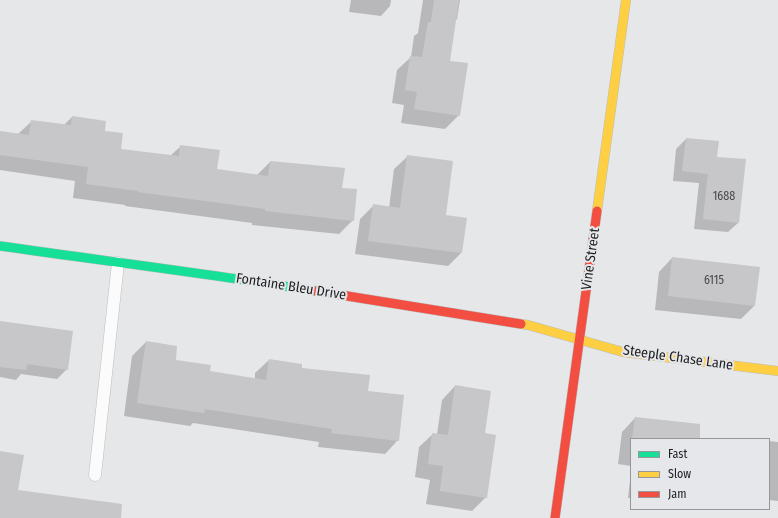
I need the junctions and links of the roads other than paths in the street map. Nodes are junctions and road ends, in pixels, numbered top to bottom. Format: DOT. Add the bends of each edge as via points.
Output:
graph roads {
  1 [pos="626,0"];
  2 [pos="0,246"];
  3 [pos="118,263"];
  4 [pos="580,340"];
  5 [pos="778,371"];
  6 [pos="95,475"];
  7 [pos="555,518"];
  1 -- 4 [label="street, Vine Street"];
  2 -- 3 [label="street, Fontaine Bleu Drive"];
  3 -- 4 [label="street, Fontaine Bleu Drive" via="236,278 528,325"];
  3 -- 6 [label="lane"];
  4 -- 5 [label="street, Steeple Chase Lane" via="623,352"];
  4 -- 7 [label="street, Vine Street"];
}
